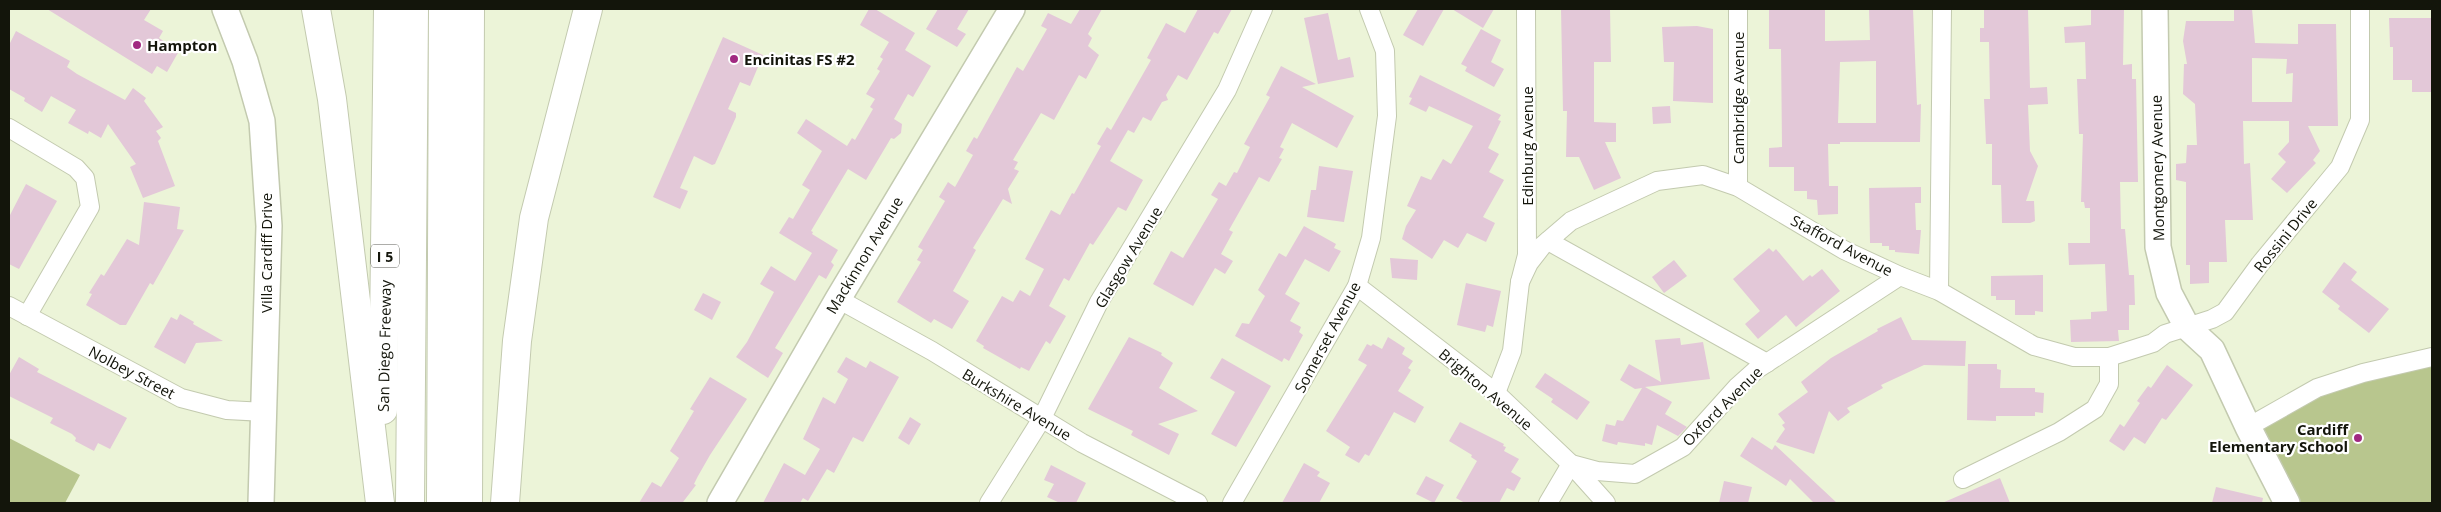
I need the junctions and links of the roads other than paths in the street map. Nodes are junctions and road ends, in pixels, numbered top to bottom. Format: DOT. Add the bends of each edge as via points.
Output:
graph roads {
  1 [pos="225,9"];
  2 [pos="316,9"];
  3 [pos="388,9"];
  4 [pos="414,9"];
  5 [pos="443,9"];
  6 [pos="470,9"];
  7 [pos="588,9"];
  8 [pos="1012,9"];
  9 [pos="1263,9"];
  10 [pos="1369,9"];
  11 [pos="1526,9"];
  12 [pos="1738,9"];
  13 [pos="1942,9"];
  14 [pos="2155,9"];
  15 [pos="2360,9"];
  16 [pos="9,128"];
  17 [pos="1738,188"];
  18 [pos="1548,241"];
  19 [pos="1900,276"];
  20 [pos="1520,282"];
  21 [pos="1357,286"];
  22 [pos="1939,291"];
  23 [pos="838,299"];
  24 [pos="9,306"];
  25 [pos="27,316"];
  26 [pos="2187,327"];
  27 [pos="2109,357"];
  28 [pos="2432,357"];
  29 [pos="1767,363"];
  30 [pos="1496,393"];
  31 [pos="263,412"];
  32 [pos="1041,420"];
  33 [pos="2248,427"];
  34 [pos="1571,464"];
  35 [pos="1963,479"];
  36 [pos="261,503"];
  37 [pos="381,503"];
  38 [pos="410,503"];
  39 [pos="441,503"];
  40 [pos="468,503"];
  41 [pos="504,503"];
  42 [pos="720,503"];
  43 [pos="989,503"];
  44 [pos="1198,503"];
  45 [pos="1232,503"];
  46 [pos="1548,503"];
  47 [pos="1606,503"];
  48 [pos="2287,503"];
  1 -- 31 [label="street, Villa Cardiff Drive" via="245,61 262,120 269,226"];
  2 -- 37 [label="highway" via="332,98"];
  3 -- 37 [label="highway, San Diego Freeway / I 5"];
  4 -- 38 [label="highway"];
  5 -- 39 [label="highway"];
  6 -- 40 [label="highway"];
  7 -- 41 [label="highway" via="534,218 517,341"];
  8 -- 23 [label="street, Mackinnon Avenue"];
  9 -- 32 [label="street, Glasgow Avenue" via="1227,90 1099,302"];
  10 -- 21 [label="street, Somerset Avenue" via="1385,50 1387,116 1371,238"];
  11 -- 20 [label="street, Edinburg Avenue" via="1527,254"];
  12 -- 17 [label="street, Cambridge Avenue"];
  13 -- 22 [label="street"];
  14 -- 26 [label="street, Montgomery Avenue" via="2158,247 2169,293"];
  15 -- 26 [label="street, Rossini Drive" via="2360,120 2340,167 2225,312 2212,320"];
  16 -- 25 [label="street" via="76,168 85,178 90,208"];
  17 -- 18 [label="street, Stafford Avenue" via="1703,175 1657,181 1571,221"];
  17 -- 19 [label="street, Stafford Avenue" via="1844,250"];
  18 -- 20 [label="street, Stafford Avenue" via="1529,263"];
  18 -- 29 [label="street"];
  19 -- 22 [label="street, Stafford Avenue"];
  19 -- 29 [label="street, Oxford Avenue"];
  20 -- 30 [label="street" via="1512,351"];
  21 -- 30 [label="street, Brighton Avenue"];
  21 -- 45 [label="street, Somerset Avenue"];
  22 -- 27 [label="street, Stafford Avenue" via="2034,346 2074,357"];
  23 -- 32 [label="street, Burkshire Avenue" via="932,351"];
  23 -- 42 [label="street, Mackinnon Avenue"];
  24 -- 25 [label="street, Nolbey Street"];
  25 -- 31 [label="street, Nolbey Street" via="181,398 227,410"];
  26 -- 27 [label="street, Stafford Avenue"];
  26 -- 33 [label="street, Montgomery Avenue" via="2212,350"];
  27 -- 35 [label="street" via="2108,384 2095,409 2059,432"];
  28 -- 33 [label="street" via="2363,373 2317,388"];
  29 -- 34 [label="street, Oxford Avenue" via="1737,387 1683,447 1635,474 1597,471"];
  30 -- 34 [label="street, Brighton Avenue"];
  31 -- 36 [label="street, Villa Cardiff Drive"];
  32 -- 43 [label="street, Glasgow Avenue"];
  32 -- 44 [label="street, Burkshire Avenue"];
  33 -- 48 [label="street, Montgomery Avenue"];
  34 -- 46 [label="street"];
  34 -- 47 [label="street, Brighton Avenue"];
}
